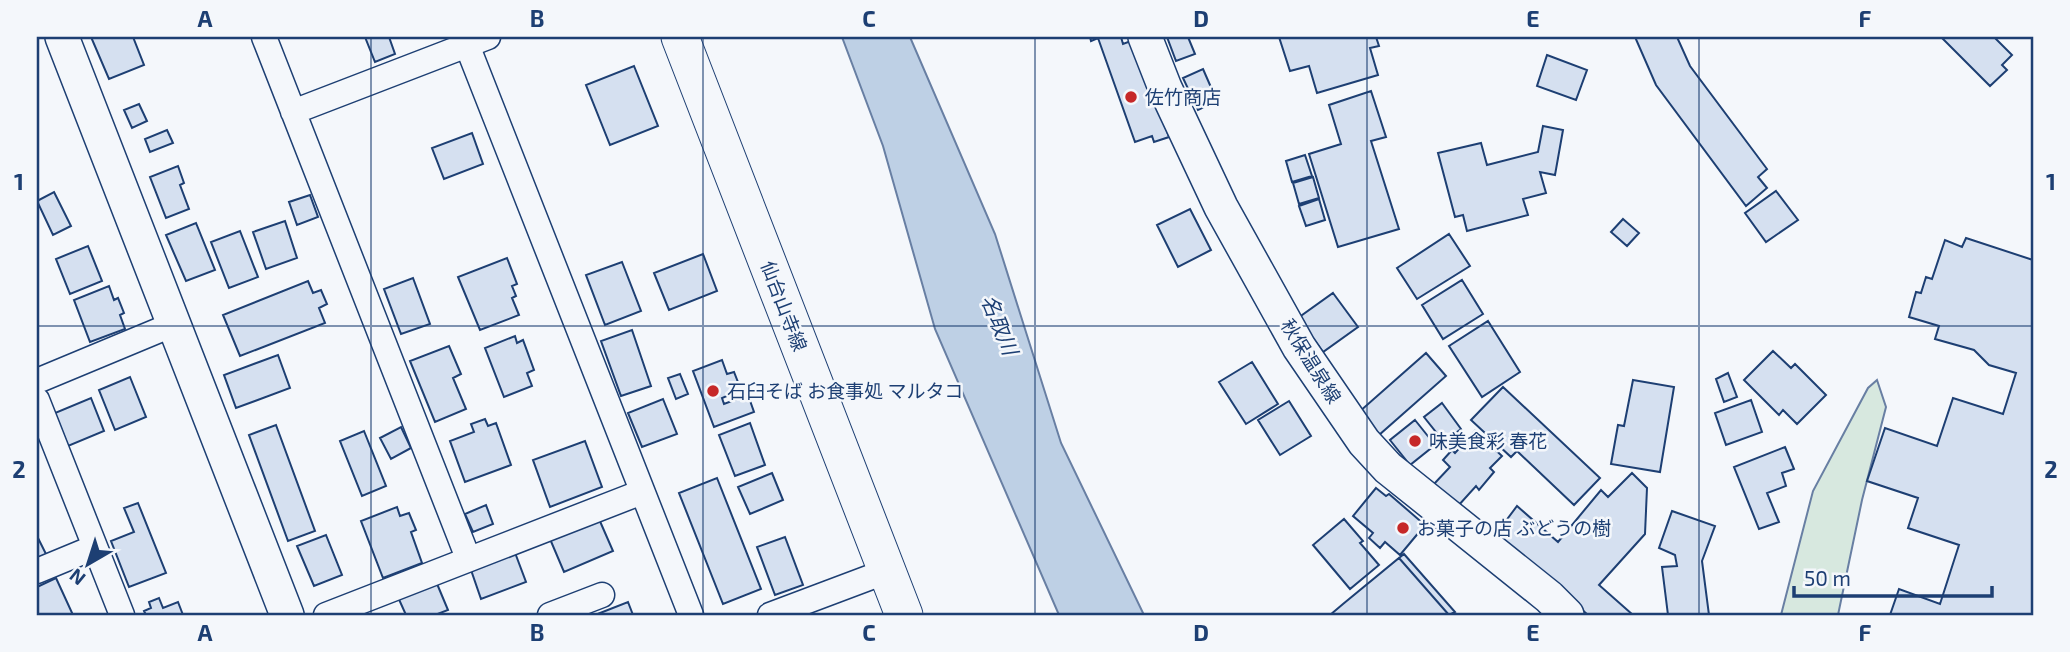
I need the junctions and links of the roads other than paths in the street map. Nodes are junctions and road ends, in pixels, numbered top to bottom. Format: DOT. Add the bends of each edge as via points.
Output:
graph roads {
  1 [pos="61,37"];
  2 [pos="264,37"];
  3 [pos="680,37"];
  4 [pos="1145,37"];
  5 [pos="478,41"];
  6 [pos="293,112"];
  7 [pos="174,324"];
  8 [pos="37,381"];
  9 [pos="37,400"];
  10 [pos="642,492"];
  11 [pos="96,547"];
  12 [pos="468,558"];
  13 [pos="887,571"];
  14 [pos="37,572"];
  15 [pos="602,595"];
  16 [pos="122,615"];
  17 [pos="287,615"];
  18 [pos="326,615"];
  19 [pos="550,615"];
  20 [pos="691,615"];
  21 [pos="770,615"];
  22 [pos="904,615"];
  23 [pos="1567,615"];
  1 -- 7 [label="main road"];
  2 -- 6 [label="street"];
  3 -- 13 [label="main road, 仙台山寺線"];
  4 -- 23 [label="main road, 秋保温泉線" via="1222,207 1299,347 1364,442 1388,468"];
  5 -- 6 [label="street"];
  5 -- 10 [label="street"];
  6 -- 12 [label="street"];
  7 -- 8 [label="street"];
  7 -- 17 [label="main road"];
  9 -- 11 [label="street"];
  10 -- 12 [label="street"];
  10 -- 20 [label="street"];
  11 -- 14 [label="street"];
  11 -- 16 [label="street"];
  12 -- 18 [label="street"];
  13 -- 21 [label="street"];
  13 -- 22 [label="main road, 仙台山寺線"];
  15 -- 19 [label="street"];
}
